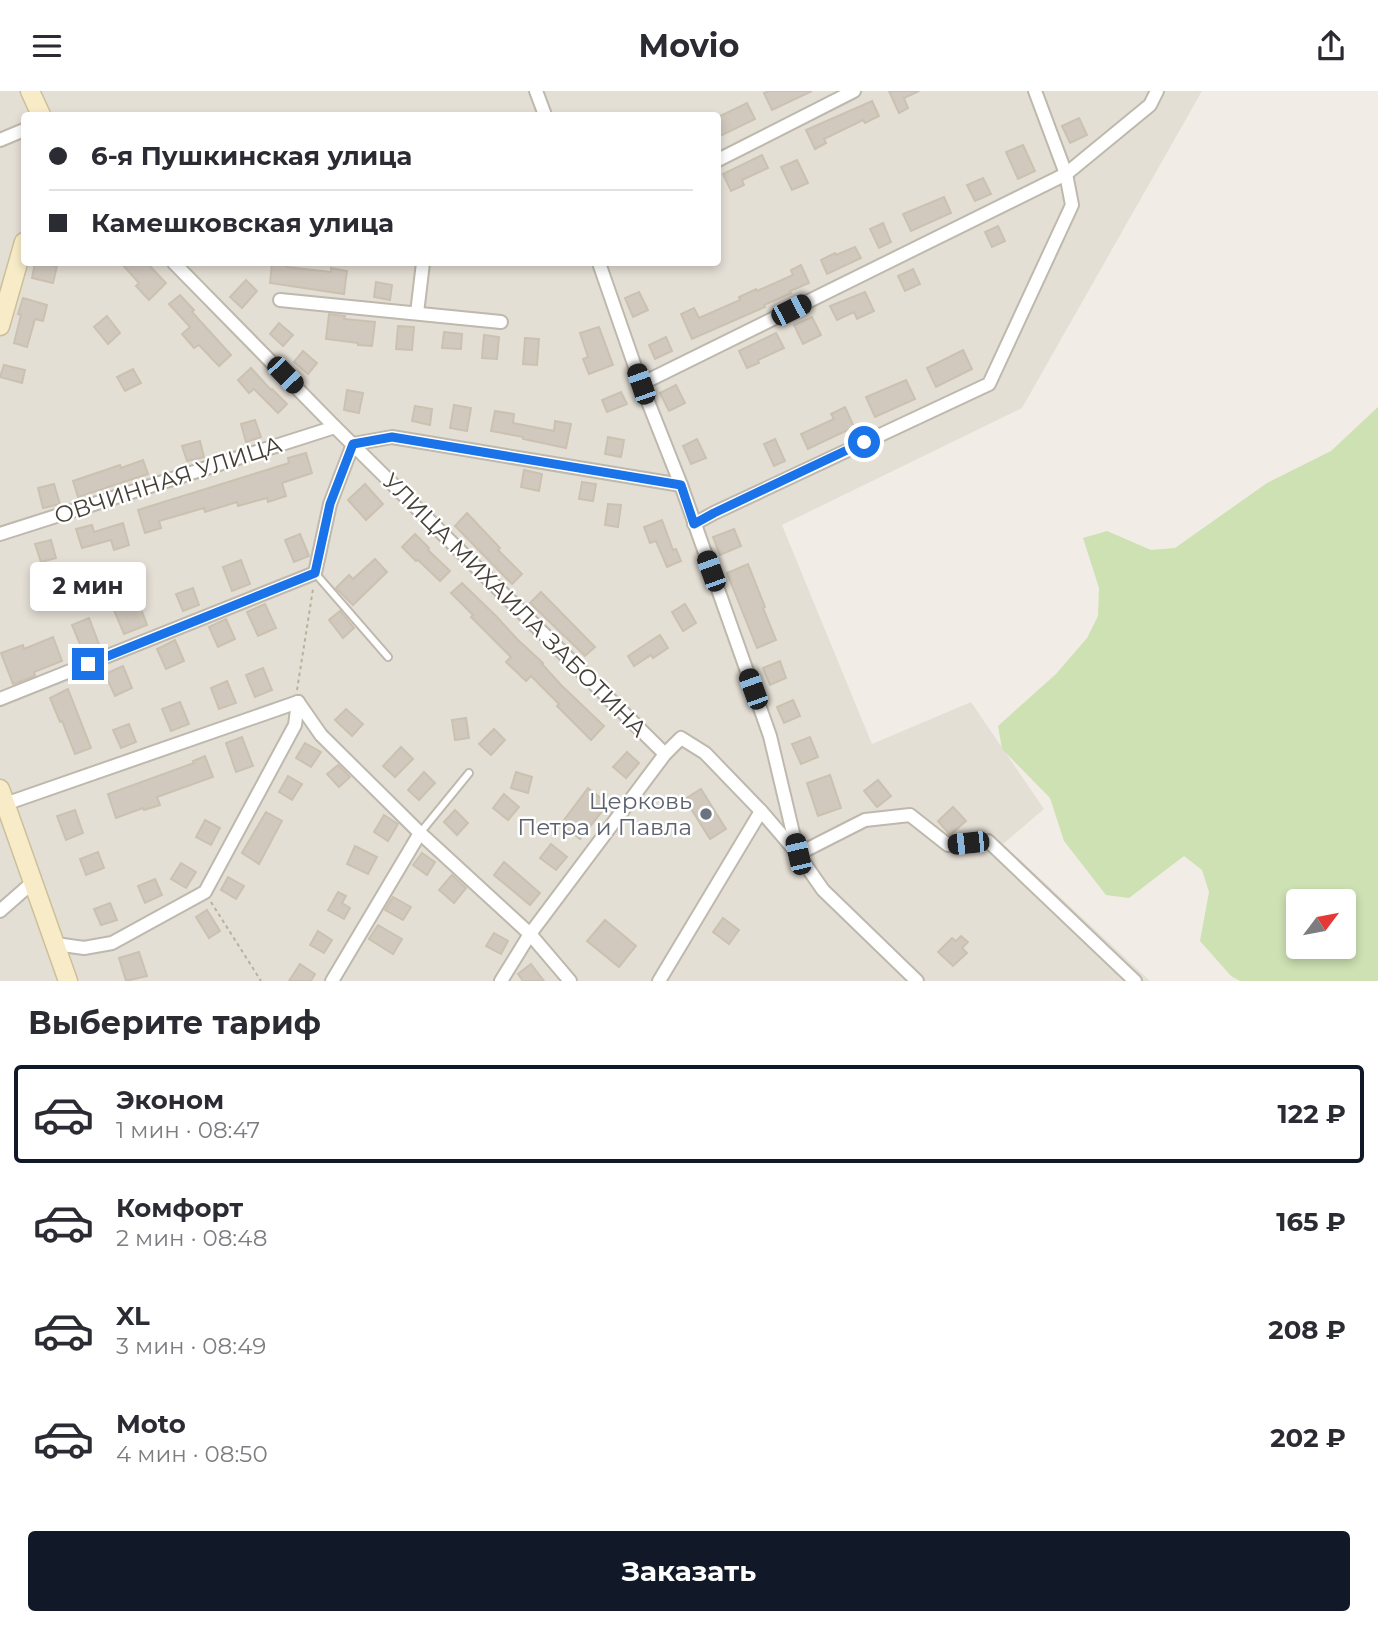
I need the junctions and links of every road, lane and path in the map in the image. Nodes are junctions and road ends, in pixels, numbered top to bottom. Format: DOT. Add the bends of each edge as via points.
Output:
graph roads {
  1 [pos="30,91"];
  2 [pos="536,91"];
  3 [pos="854,91"];
  4 [pos="1035,91"];
  5 [pos="1157,91"];
  6 [pos="40,112"];
  7 [pos="544,112"];
  8 [pos="21,132"];
  9 [pos="0,140"];
  10 [pos="721,158"];
  11 [pos="1066,174"];
  12 [pos="21,252"];
  13 [pos="177,266"];
  14 [pos="424,266"];
  15 [pos="600,266"];
  16 [pos="280,300"];
  17 [pos="417,313"];
  18 [pos="501,322"];
  19 [pos="0,326"];
  20 [pos="641,384"];
  21 [pos="335,426"];
  22 [pos="353,444"];
  23 [pos="681,485"];
  24 [pos="694,524"];
  25 [pos="0,534"];
  26 [pos="315,573"];
  27 [pos="388,657"];
  28 [pos="0,699"];
  29 [pos="298,702"];
  30 [pos="666,754"];
  31 [pos="469,773"];
  32 [pos="3,796"];
  33 [pos="761,811"];
  34 [pos="420,833"];
  35 [pos="798,854"];
  36 [pos="33,882"];
  37 [pos="205,892"];
  38 [pos="0,911"];
  39 [pos="530,934"];
  40 [pos="56,944"];
  41 [pos="68,981"];
  42 [pos="261,981"];
  43 [pos="332,981"];
  44 [pos="501,981"];
  45 [pos="570,981"];
  46 [pos="659,981"];
  47 [pos="918,981"];
  48 [pos="1135,981"];
  1 -- 6 [label="main road"];
  2 -- 7 [label="street"];
  3 -- 10 [label="street"];
  4 -- 11 [label="street"];
  5 -- 11 [label="street" via="1150,104"];
  8 -- 9 [label="street"];
  11 -- 20 [label="street"];
  11 -- 24 [label="street" via="1072,205 989,384"];
  12 -- 19 [label="main road"];
  13 -- 21 [label="street, УЛИЦА МИХАИЛА ЗАБОТИНА"];
  14 -- 17 [label="street"];
  15 -- 20 [label="street"];
  16 -- 17 [label="street"];
  17 -- 18 [label="street"];
  20 -- 23 [label="street"];
  21 -- 22 [label="street, УЛИЦА МИХАИЛА ЗАБОТИНА"];
  21 -- 25 [label="street, ОВЧИННАЯ УЛИЦА"];
  22 -- 23 [label="street" via="392,437"];
  22 -- 26 [label="street" via="330,504"];
  22 -- 30 [label="street, УЛИЦА МИХАИЛА ЗАБОТИНА"];
  23 -- 24 [label="street"];
  24 -- 35 [label="street" via="770,736"];
  26 -- 27 [label="lane"];
  26 -- 28 [label="street"];
  26 -- 29 [label="path"];
  29 -- 32 [label="street"];
  29 -- 34 [label="street" via="321,735"];
  29 -- 37 [label="street" via="295,725"];
  30 -- 33 [label="street, УЛИЦА МИХАИЛА ЗАБОТИНА" via="681,738 705,753"];
  30 -- 39 [label="street"];
  31 -- 34 [label="lane"];
  32 -- 36 [label="main road"];
  33 -- 35 [label="street, УЛИЦА МИХАИЛА ЗАБОТИНА"];
  33 -- 46 [label="street"];
  34 -- 39 [label="street"];
  34 -- 43 [label="street"];
  35 -- 47 [label="street, УЛИЦА МИХАИЛА ЗАБОТИНА" via="823,890"];
  35 -- 48 [label="street" via="865,820 910,815 948,845 988,841"];
  36 -- 38 [label="street"];
  36 -- 40 [label="main road"];
  37 -- 40 [label="street" via="112,943 84,948"];
  37 -- 42 [label="path"];
  39 -- 44 [label="street"];
  39 -- 45 [label="street"];
  40 -- 41 [label="main road"];
}
